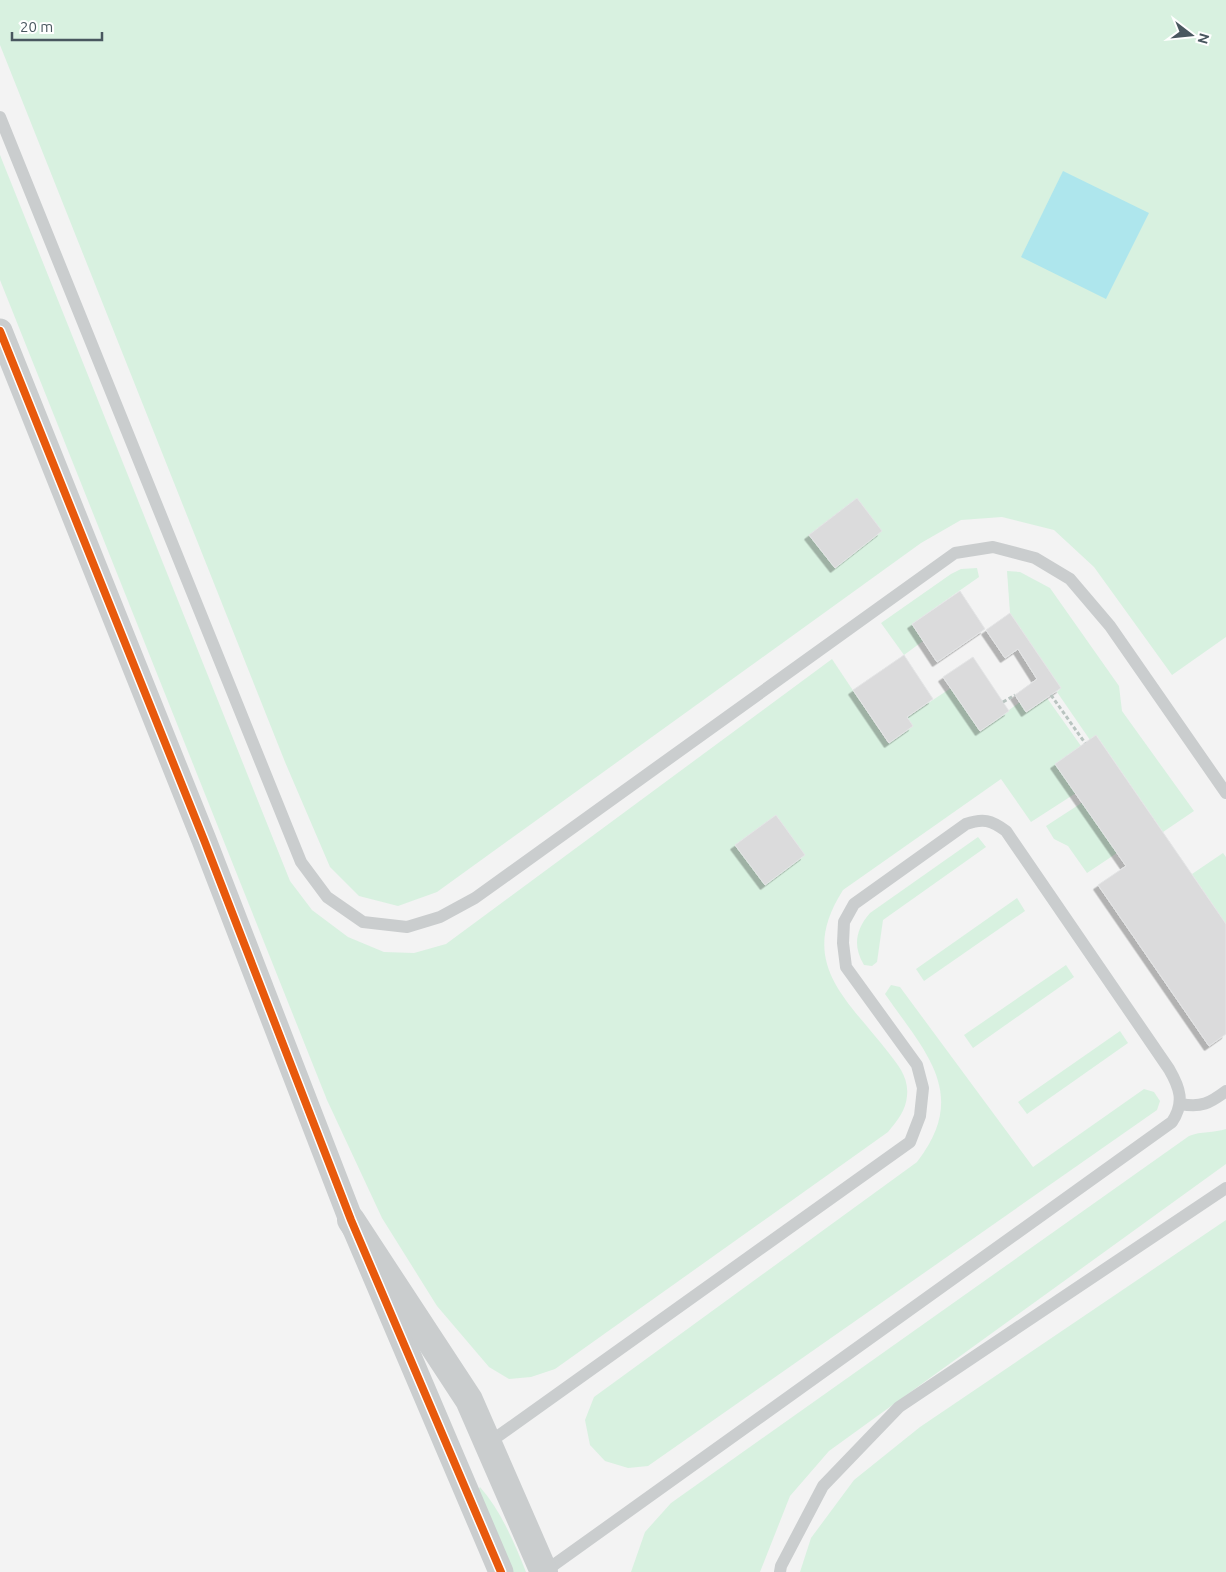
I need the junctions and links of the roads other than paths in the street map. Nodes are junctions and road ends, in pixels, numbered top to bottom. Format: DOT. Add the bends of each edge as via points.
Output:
graph roads {
  1 [pos="0,117"];
  2 [pos="0,331"];
  3 [pos="1226,793"];
  4 [pos="1226,1092"];
  5 [pos="1181,1104"];
  6 [pos="1226,1188"];
  7 [pos="351,1220"];
  8 [pos="487,1444"];
  9 [pos="501,1572"];
  10 [pos="544,1572"];
  11 [pos="780,1572"];
  1 -- 3 [label="lane" via="300,862 327,897 363,922 407,927 440,917 475,898 954,552 993,547 1035,558 1070,579 1110,626"];
  2 -- 7 [label="street" via="200,830"];
  4 -- 5 [label="lane" via="1201,1106"];
  5 -- 8 [label="lane" via="1181,1094 1169,1068 1006,832 994,823 980,819 966,824 854,904 844,922 846,967 917,1065 923,1088 920,1116 910,1142"];
  5 -- 10 [label="lane" via="1167,1128"];
  6 -- 11 [label="lane" via="899,1407 823,1486"];
  7 -- 8 [label="street" via="468,1400"];
  7 -- 9 [label="street"];
  8 -- 10 [label="street"];
}
